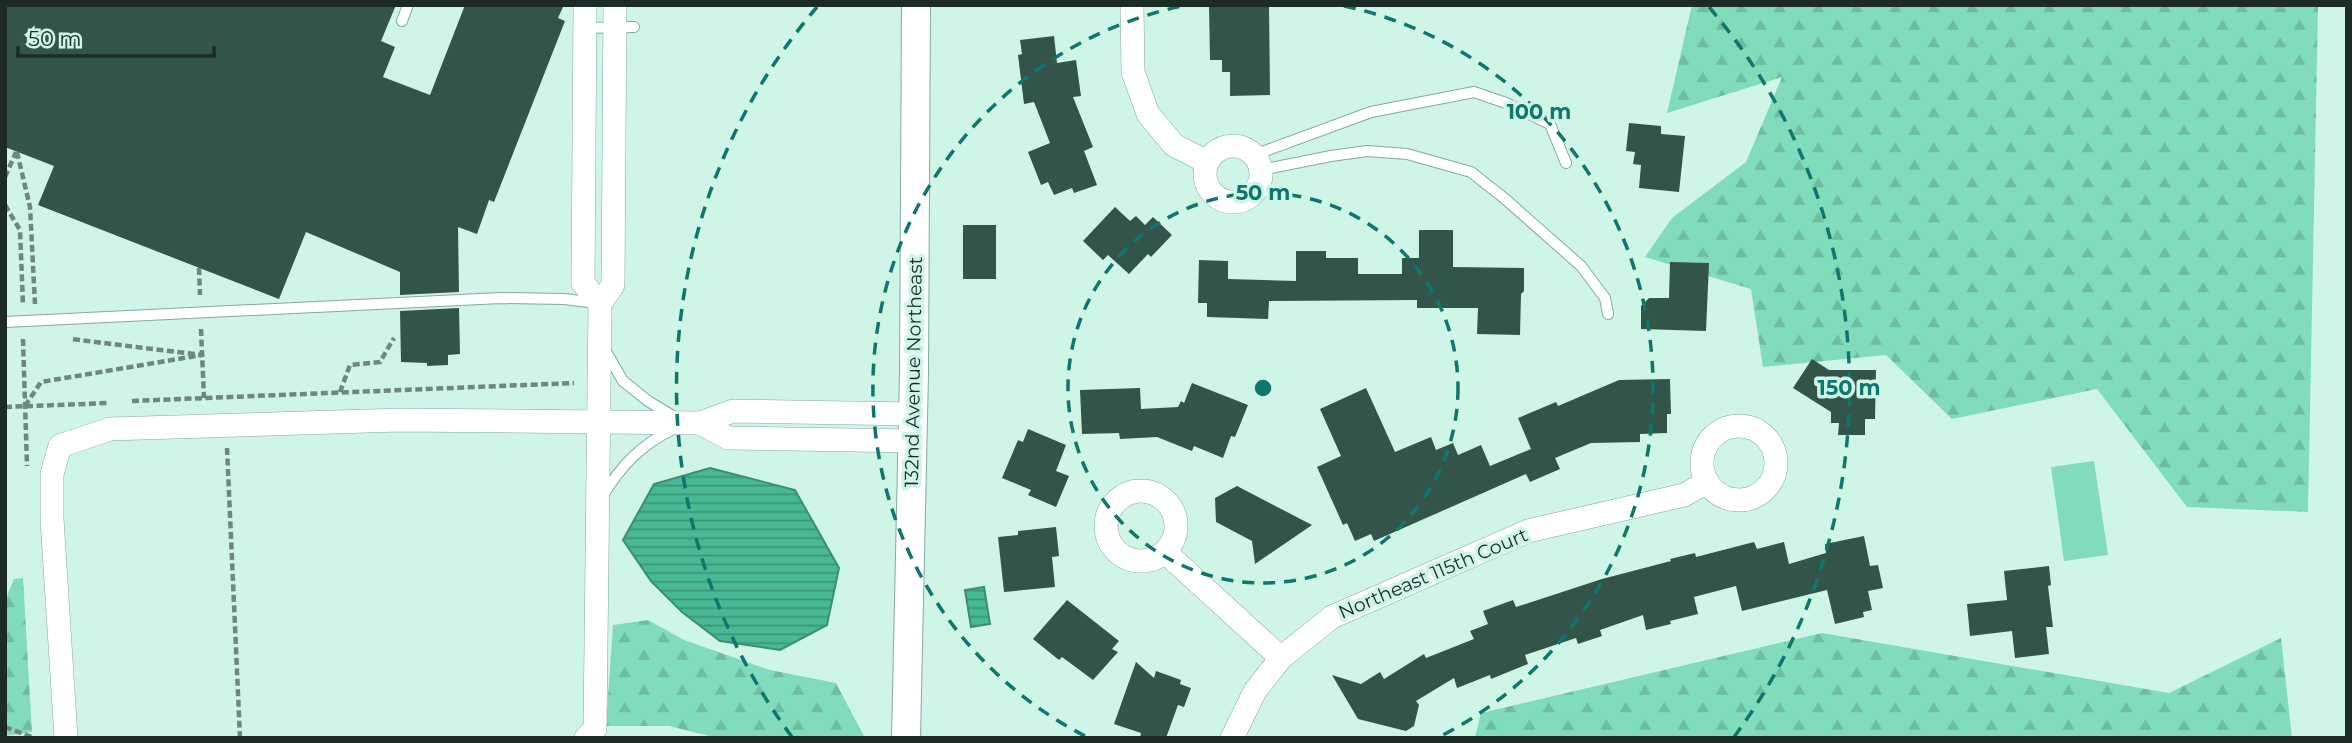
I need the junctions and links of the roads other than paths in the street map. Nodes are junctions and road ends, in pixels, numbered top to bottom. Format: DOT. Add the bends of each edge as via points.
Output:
graph roads {
  1 [pos="408,5"];
  2 [pos="916,5"];
  3 [pos="1132,5"];
  4 [pos="585,17"];
  5 [pos="621,20"];
  6 [pos="402,21"];
  7 [pos="1207,162"];
  8 [pos="1258,162"];
  9 [pos="1566,163"];
  10 [pos="600,304"];
  11 [pos="1608,314"];
  12 [pos="5,322"];
  13 [pos="600,342"];
  14 [pos="600,421"];
  15 [pos="692,423"];
  16 [pos="913,428"];
  17 [pos="1707,482"];
  18 [pos="599,502"];
  19 [pos="1165,552"];
  20 [pos="1281,658"];
  21 [pos="66,738"];
  22 [pos="586,738"];
  23 [pos="906,738"];
  24 [pos="1232,738"];
  1 -- 6 [label="lane"];
  2 -- 16 [label="street, 132nd Avenue Northeast"];
  3 -- 7 [label="street" via="1133,72 1148,114 1174,145"];
  4 -- 5 [label="lane"];
  4 -- 10 [label="street" via="583,283"];
  5 -- 10 [label="street" via="613,285"];
  7 -- 8 [label="street" via="1223,147 1234,145 1245,148"];
  7 -- 8 [label="street" via="1206,184 1221,200 1232,202 1243,201 1259,186"];
  8 -- 9 [label="lane" via="1371,112 1474,92 1550,124"];
  8 -- 11 [label="lane" via="1367,151 1408,154 1471,172 1581,266 1605,298"];
  10 -- 12 [label="lane" via="501,298"];
  10 -- 13 [label="street"];
  13 -- 14 [label="street"];
  13 -- 15 [label="lane" via="623,381 648,401"];
  14 -- 15 [label="street"];
  14 -- 18 [label="street"];
  14 -- 21 [label="street" via="400,420 110,429 60,446 52,474 52,519"];
  15 -- 16 [label="street" via="733,411"];
  15 -- 18 [label="lane" via="653,439 618,471"];
  16 -- 23 [label="street, 132nd Avenue Northeast"];
  17 -- 20 [label="street, Northeast 115th Court" via="1684,495 1528,531 1332,617"];
  18 -- 22 [label="street" via="595,729"];
  19 -- 20 [label="street"];
  20 -- 24 [label="street, Northeast 115th Court" via="1255,691"];
}
